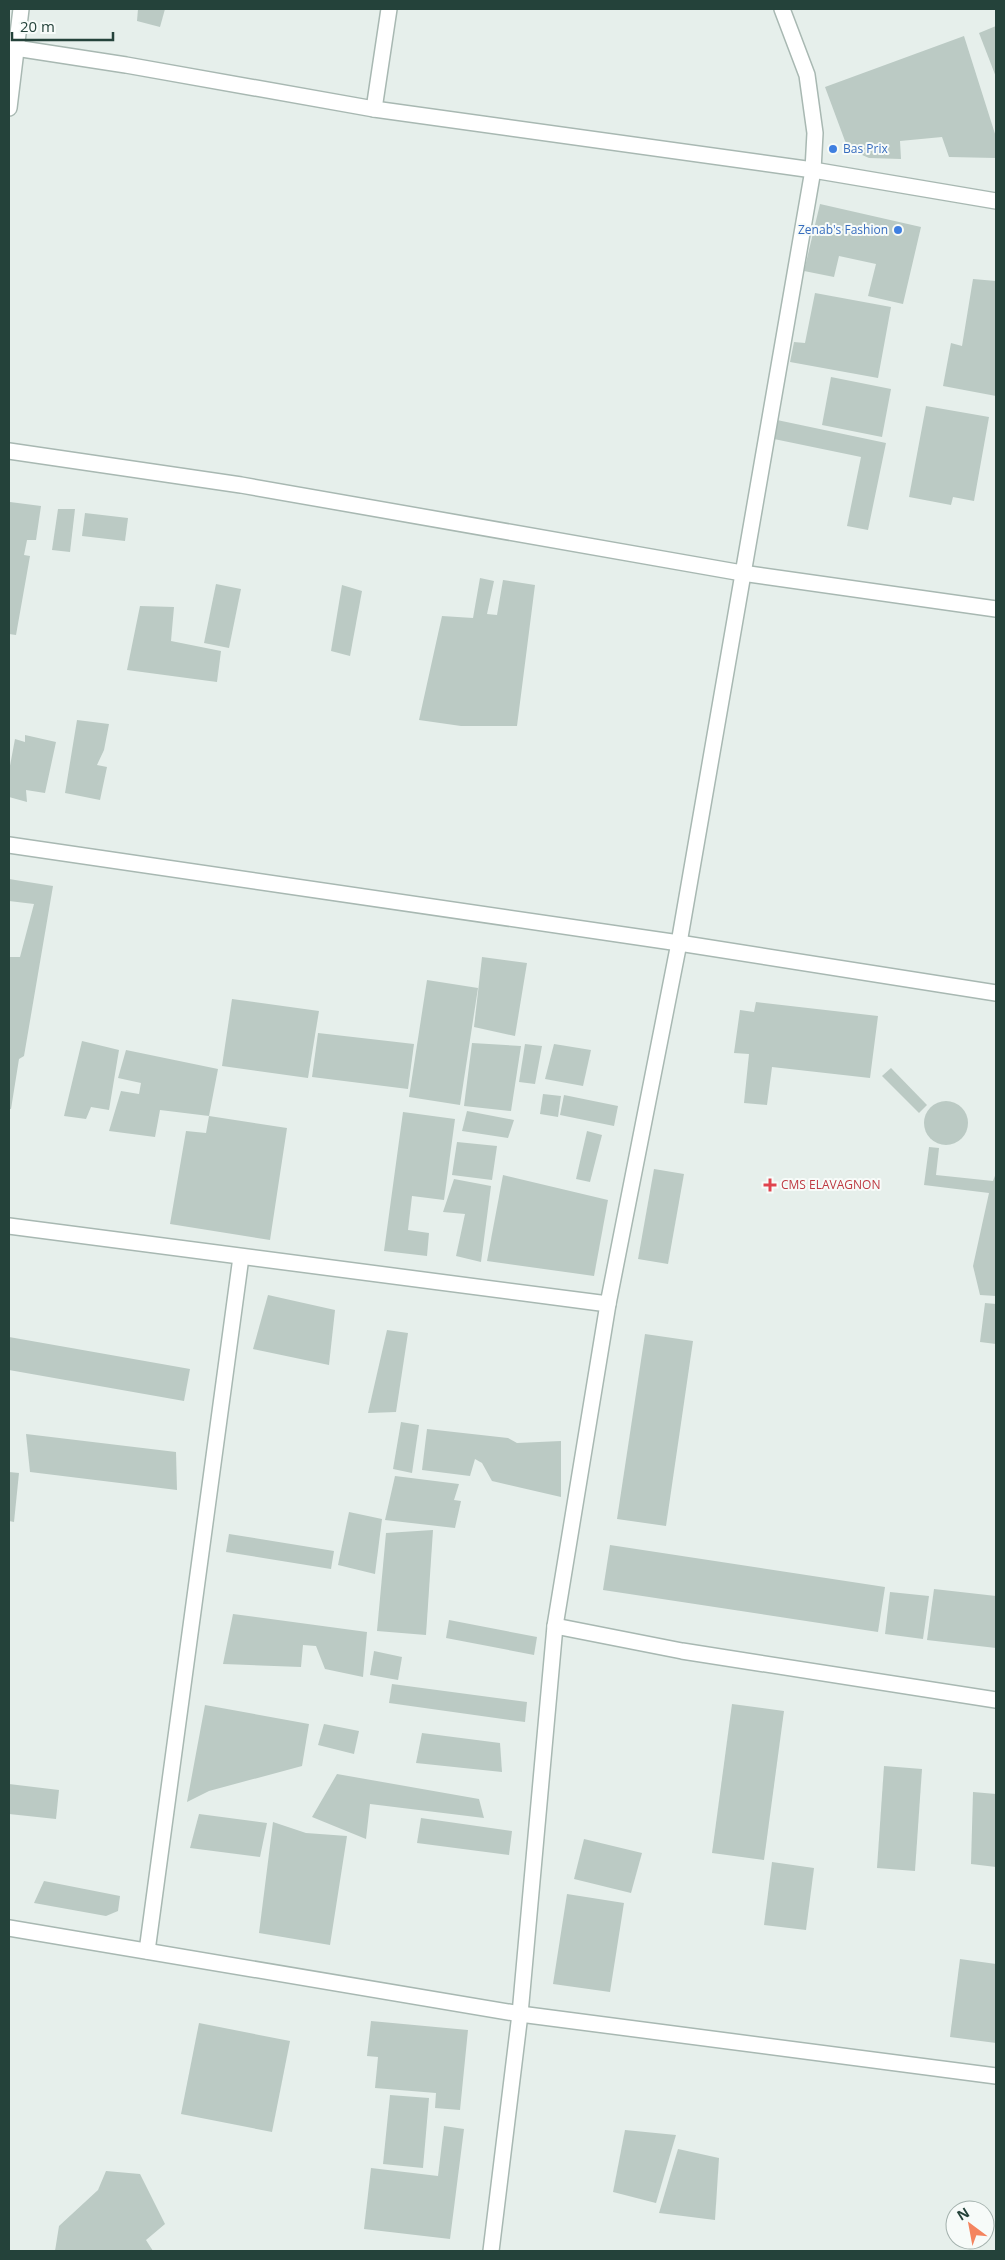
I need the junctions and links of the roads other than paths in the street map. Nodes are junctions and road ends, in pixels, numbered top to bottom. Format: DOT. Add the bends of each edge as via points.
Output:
graph roads {
  1 [pos="21,9"];
  2 [pos="389,9"];
  3 [pos="782,9"];
  4 [pos="12,47"];
  5 [pos="9,108"];
  6 [pos="374,109"];
  7 [pos="813,170"];
  8 [pos="996,201"];
  9 [pos="9,451"];
  10 [pos="742,573"];
  11 [pos="996,609"];
  12 [pos="9,845"];
  13 [pos="679,943"];
  14 [pos="996,993"];
  15 [pos="9,1226"];
  16 [pos="241,1257"];
  17 [pos="608,1304"];
  18 [pos="555,1626"];
  19 [pos="996,1700"];
  20 [pos="9,1928"];
  21 [pos="147,1951"];
  22 [pos="520,2014"];
  23 [pos="996,2076"];
  24 [pos="491,2251"];
  1 -- 4 [label="street"];
  2 -- 6 [label="street"];
  3 -- 7 [label="street" via="807,75 815,133"];
  4 -- 5 [label="street"];
  4 -- 6 [label="street"];
  6 -- 7 [label="street"];
  7 -- 8 [label="street"];
  7 -- 10 [label="street"];
  9 -- 10 [label="street" via="241,485"];
  10 -- 11 [label="street"];
  10 -- 13 [label="street"];
  12 -- 13 [label="street"];
  13 -- 14 [label="street"];
  13 -- 17 [label="street"];
  15 -- 16 [label="street"];
  16 -- 17 [label="street"];
  16 -- 21 [label="street"];
  17 -- 18 [label="street"];
  18 -- 19 [label="street" via="682,1651"];
  18 -- 22 [label="street"];
  20 -- 21 [label="street"];
  21 -- 22 [label="street"];
  22 -- 23 [label="street"];
  22 -- 24 [label="street"];
}
